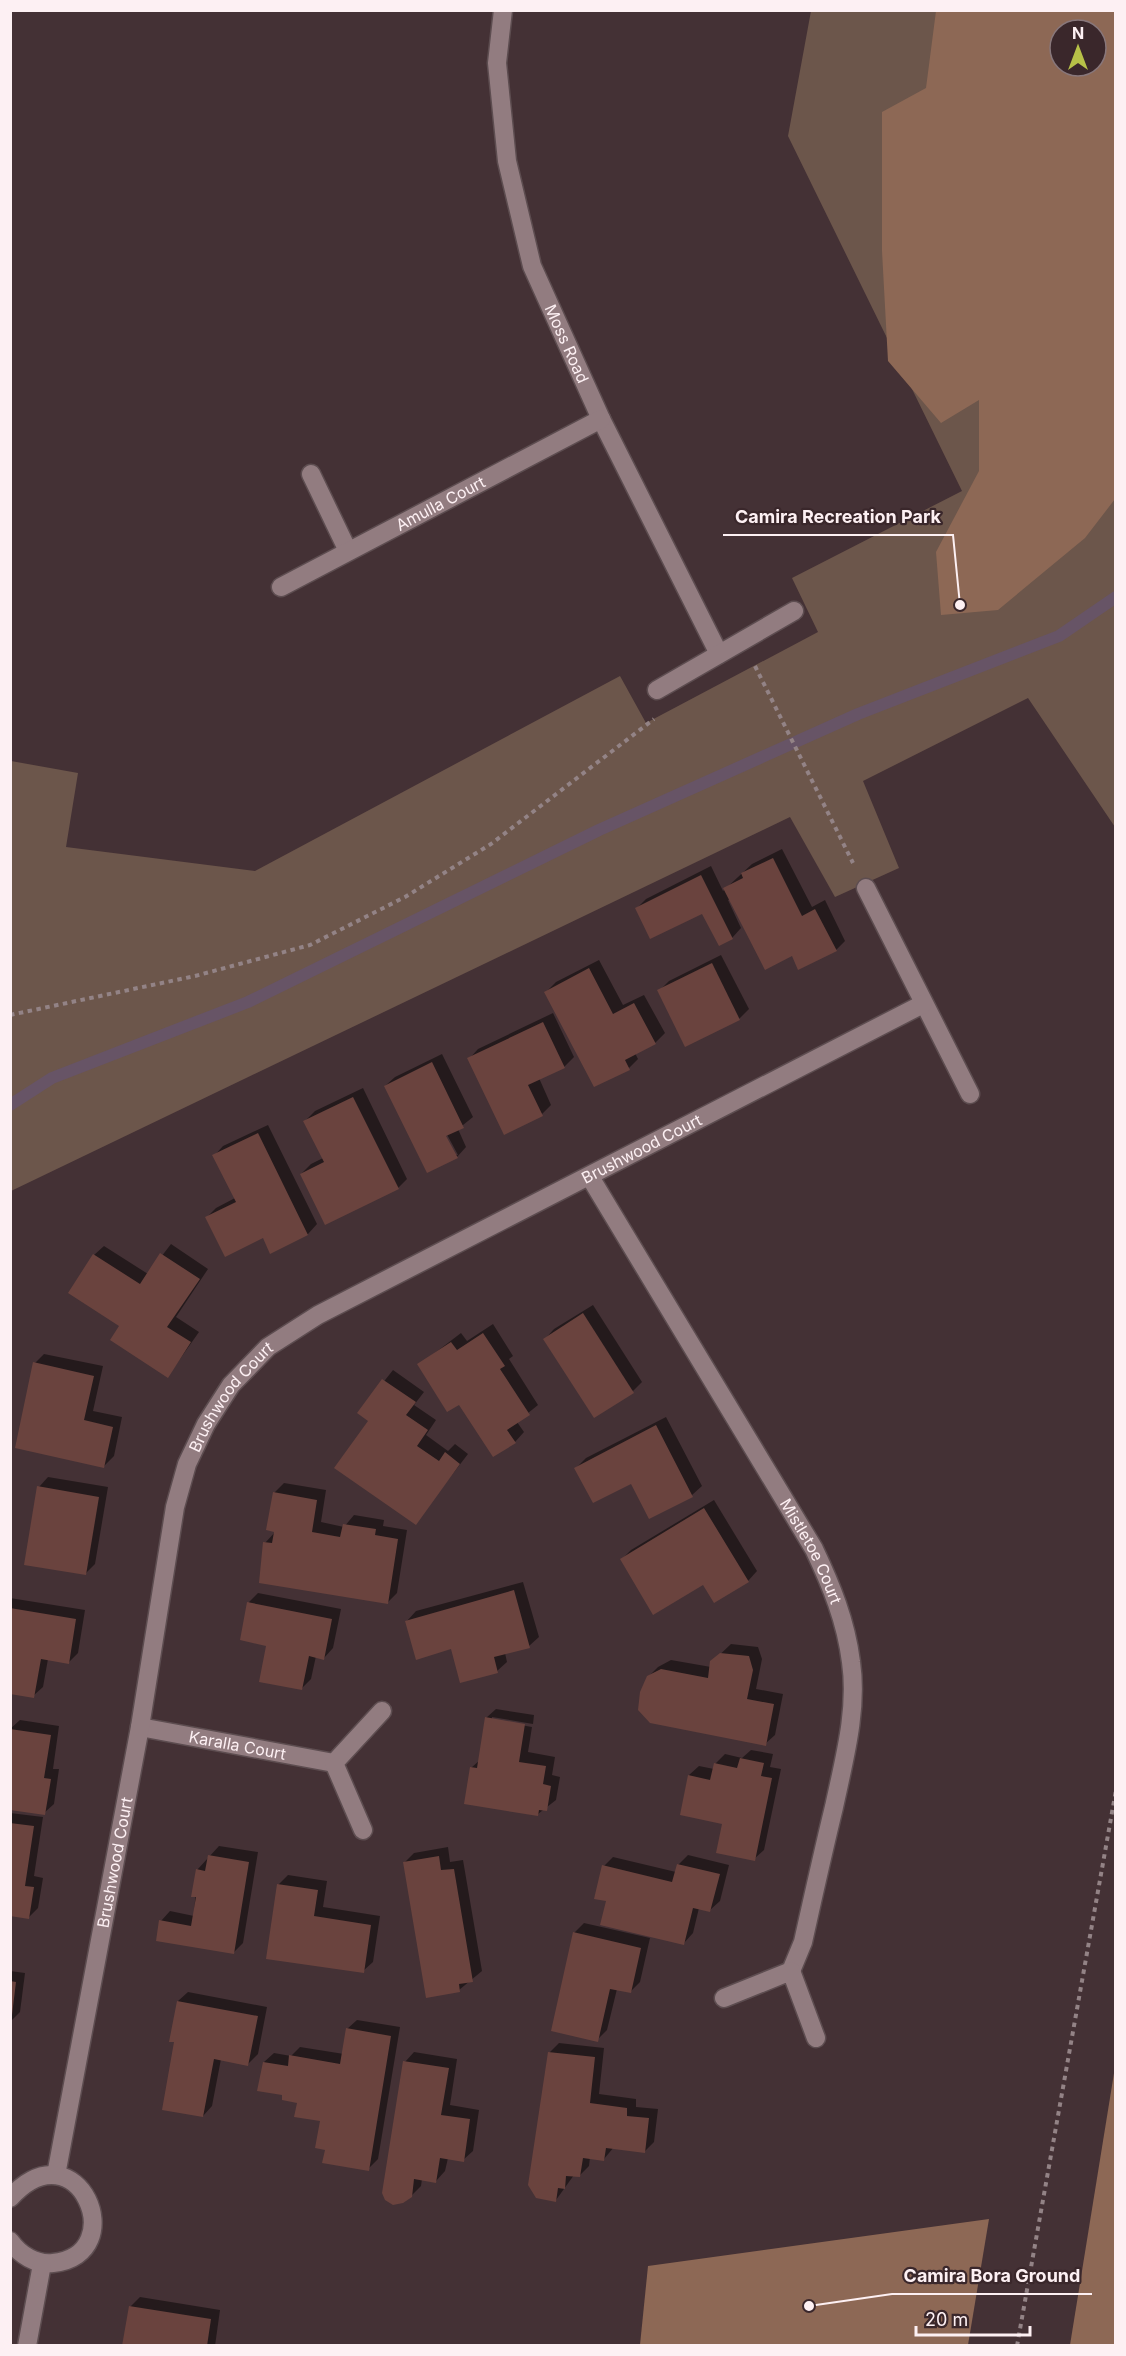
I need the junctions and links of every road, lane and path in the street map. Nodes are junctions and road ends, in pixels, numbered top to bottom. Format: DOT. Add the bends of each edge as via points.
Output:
graph roads {
  1 [pos="503,10"];
  2 [pos="601,420"];
  3 [pos="311,474"];
  4 [pos="348,551"];
  5 [pos="281,587"];
  6 [pos="795,611"];
  7 [pos="719,654"];
  8 [pos="754,663"];
  9 [pos="743,669"];
  10 [pos="657,690"];
  11 [pos="769,694"];
  12 [pos="662,715"];
  13 [pos="866,888"];
  14 [pos="923,1004"];
  15 [pos="10,1015"];
  16 [pos="970,1094"];
  17 [pos="590,1177"];
  18 [pos="382,1711"];
  19 [pos="140,1727"];
  20 [pos="334,1763"];
  21 [pos="1116,1790"];
  22 [pos="363,1830"];
  23 [pos="791,1971"];
  24 [pos="724,1998"];
  25 [pos="816,2038"];
  26 [pos="56,2175"];
  27 [pos="10,2198"];
  28 [pos="10,2241"];
  29 [pos="42,2264"];
  30 [pos="27,2346"];
  31 [pos="1017,2346"];
  1 -- 2 [label="street, Moss Road" via="497,63 507,161 532,266"];
  2 -- 4 [label="street, Amulla Court"];
  2 -- 7 [label="street, Moss Road"];
  3 -- 4 [label="street"];
  4 -- 5 [label="street, Amulla Court"];
  6 -- 7 [label="street"];
  7 -- 10 [label="street"];
  8 -- 9 [label="path"];
  11 -- 13 [label="path"];
  12 -- 15 [label="path" via="641,726 620,747 491,844 405,897 310,945 195,976"];
  13 -- 14 [label="street"];
  14 -- 16 [label="street"];
  14 -- 17 [label="street, Brushwood Court"];
  17 -- 19 [label="street, Brushwood Court" via="318,1315 268,1347 231,1385 187,1464 175,1507"];
  17 -- 23 [label="street, Mistletoe Court" via="814,1549 833,1588 846,1629 853,1697 847,1747 803,1942"];
  18 -- 20 [label="street"];
  19 -- 20 [label="street, Karalla Court"];
  19 -- 26 [label="street, Brushwood Court"];
  20 -- 22 [label="street"];
  21 -- 31 [label="path"];
  23 -- 24 [label="street"];
  23 -- 25 [label="street"];
  26 -- 27 [label="street" via="43,2175 24,2183"];
  26 -- 29 [label="street" via="83,2190 91,2203 94,2224 77,2254 62,2262"];
  28 -- 29 [label="street" via="24,2256"];
  29 -- 30 [label="street"];
}
